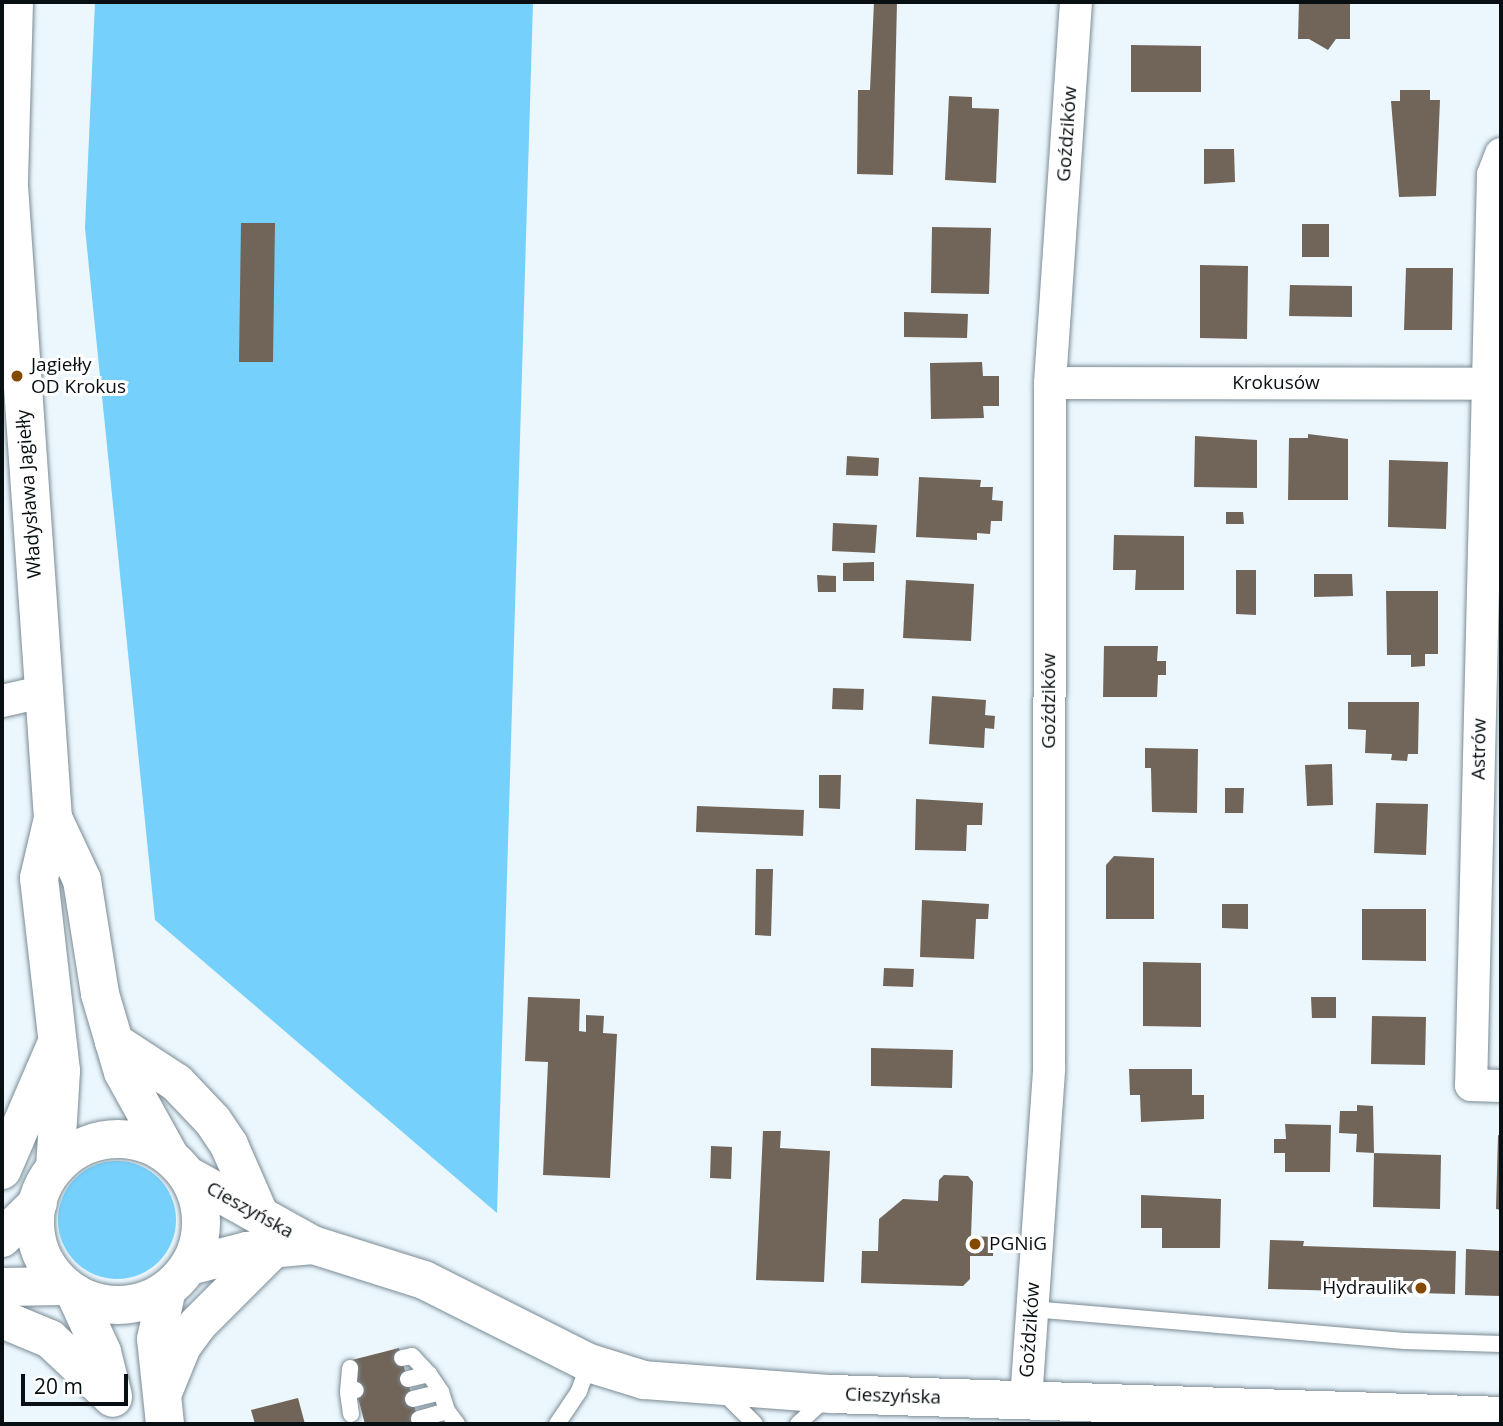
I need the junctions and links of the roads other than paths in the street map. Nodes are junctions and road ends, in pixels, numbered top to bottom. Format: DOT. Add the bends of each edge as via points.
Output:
graph roads {
  1 [pos="14,2"];
  2 [pos="1076,2"];
  3 [pos="1501,154"];
  4 [pos="1050,383"];
  5 [pos="1494,383"];
  6 [pos="42,691"];
  7 [pos="2,701"];
  8 [pos="53,818"];
  9 [pos="58,1040"];
  10 [pos="114,1042"];
  11 [pos="1501,1086"];
  12 [pos="178,1165"];
  13 [pos="55,1168"];
  14 [pos="2,1170"];
  15 [pos="37,1203"];
  16 [pos="266,1233"];
  17 [pos="2,1238"];
  18 [pos="178,1278"];
  19 [pos="2,1287"];
  20 [pos="70,1289"];
  21 [pos="1032,1309"];
  22 [pos="2,1319"];
  23 [pos="1501,1344"];
  24 [pos="402,1358"];
  25 [pos="589,1363"];
  26 [pos="349,1368"];
  27 [pos="429,1374"];
  28 [pos="408,1379"];
  29 [pos="719,1389"];
  30 [pos="441,1392"];
  31 [pos="832,1394"];
  32 [pos="413,1399"];
  33 [pos="1026,1399"];
  34 [pos="164,1407"];
  35 [pos="114,1411"];
  36 [pos="1128,1415"];
  37 [pos="1501,1416"];
  38 [pos="355,1417"];
  39 [pos="452,1418"];
  40 [pos="419,1419"];
  41 [pos="557,1424"];
  42 [pos="755,1424"];
  43 [pos="798,1424"];
  1 -- 6 [label="street, Władysława Jagiełły" via="9,186"];
  2 -- 4 [label="street, Goździków"];
  3 -- 5 [label="street" via="1493,175"];
  4 -- 5 [label="street, Krokusów"];
  4 -- 21 [label="street, Goździków" via="1049,1069"];
  5 -- 11 [label="street, Astrów" via="1471,1085"];
  6 -- 7 [label="street"];
  6 -- 8 [label="street, Władysława Jagiełły"];
  8 -- 9 [label="street, Władysława Jagiełły" via="40,878"];
  8 -- 10 [label="street, Władysława Jagiełły" via="82,880 100,994"];
  9 -- 13 [label="street, Władysława Jagiełły" via="62,1097"];
  9 -- 14 [label="street"];
  10 -- 12 [label="street, Władysława Jagiełły" via="136,1099"];
  10 -- 16 [label="street" via="177,1083 213,1121 229,1145"];
  12 -- 13 [label="street" via="141,1142 109,1139 80,1148"];
  12 -- 16 [label="street, Cieszyńska"];
  12 -- 18 [label="street" via="202,1220"];
  13 -- 15 [label="street"];
  15 -- 17 [label="street"];
  15 -- 20 [label="street" via="40,1249"];
  16 -- 18 [label="street, Cieszyńska" via="247,1251"];
  16 -- 25 [label="street, Cieszyńska" via="424,1280"];
  16 -- 34 [label="street" via="182,1346"];
  18 -- 20 [label="street" via="129,1305 101,1303"];
  18 -- 34 [label="street" via="156,1339"];
  19 -- 20 [label="street"];
  20 -- 35 [label="street" via="102,1352"];
  21 -- 23 [label="lane" via="1405,1341"];
  21 -- 33 [label="street, Goździków"];
  22 -- 35 [label="street" via="50,1339"];
  24 -- 27 [label="lane" via="412,1356"];
  25 -- 29 [label="street, Cieszyńska" via="644,1380"];
  25 -- 41 [label="lane" via="579,1391"];
  26 -- 38 [label="lane"];
  27 -- 28 [label="lane"];
  27 -- 30 [label="lane"];
  29 -- 31 [label="street, Cieszyńska"];
  29 -- 42 [label="lane"];
  30 -- 32 [label="lane"];
  30 -- 39 [label="lane"];
  31 -- 33 [label="street, Cieszyńska"];
  31 -- 43 [label="lane"];
  33 -- 36 [label="street, Cieszyńska"];
  36 -- 37 [label="street, Cieszyńska"];
  39 -- 40 [label="lane"];
}
